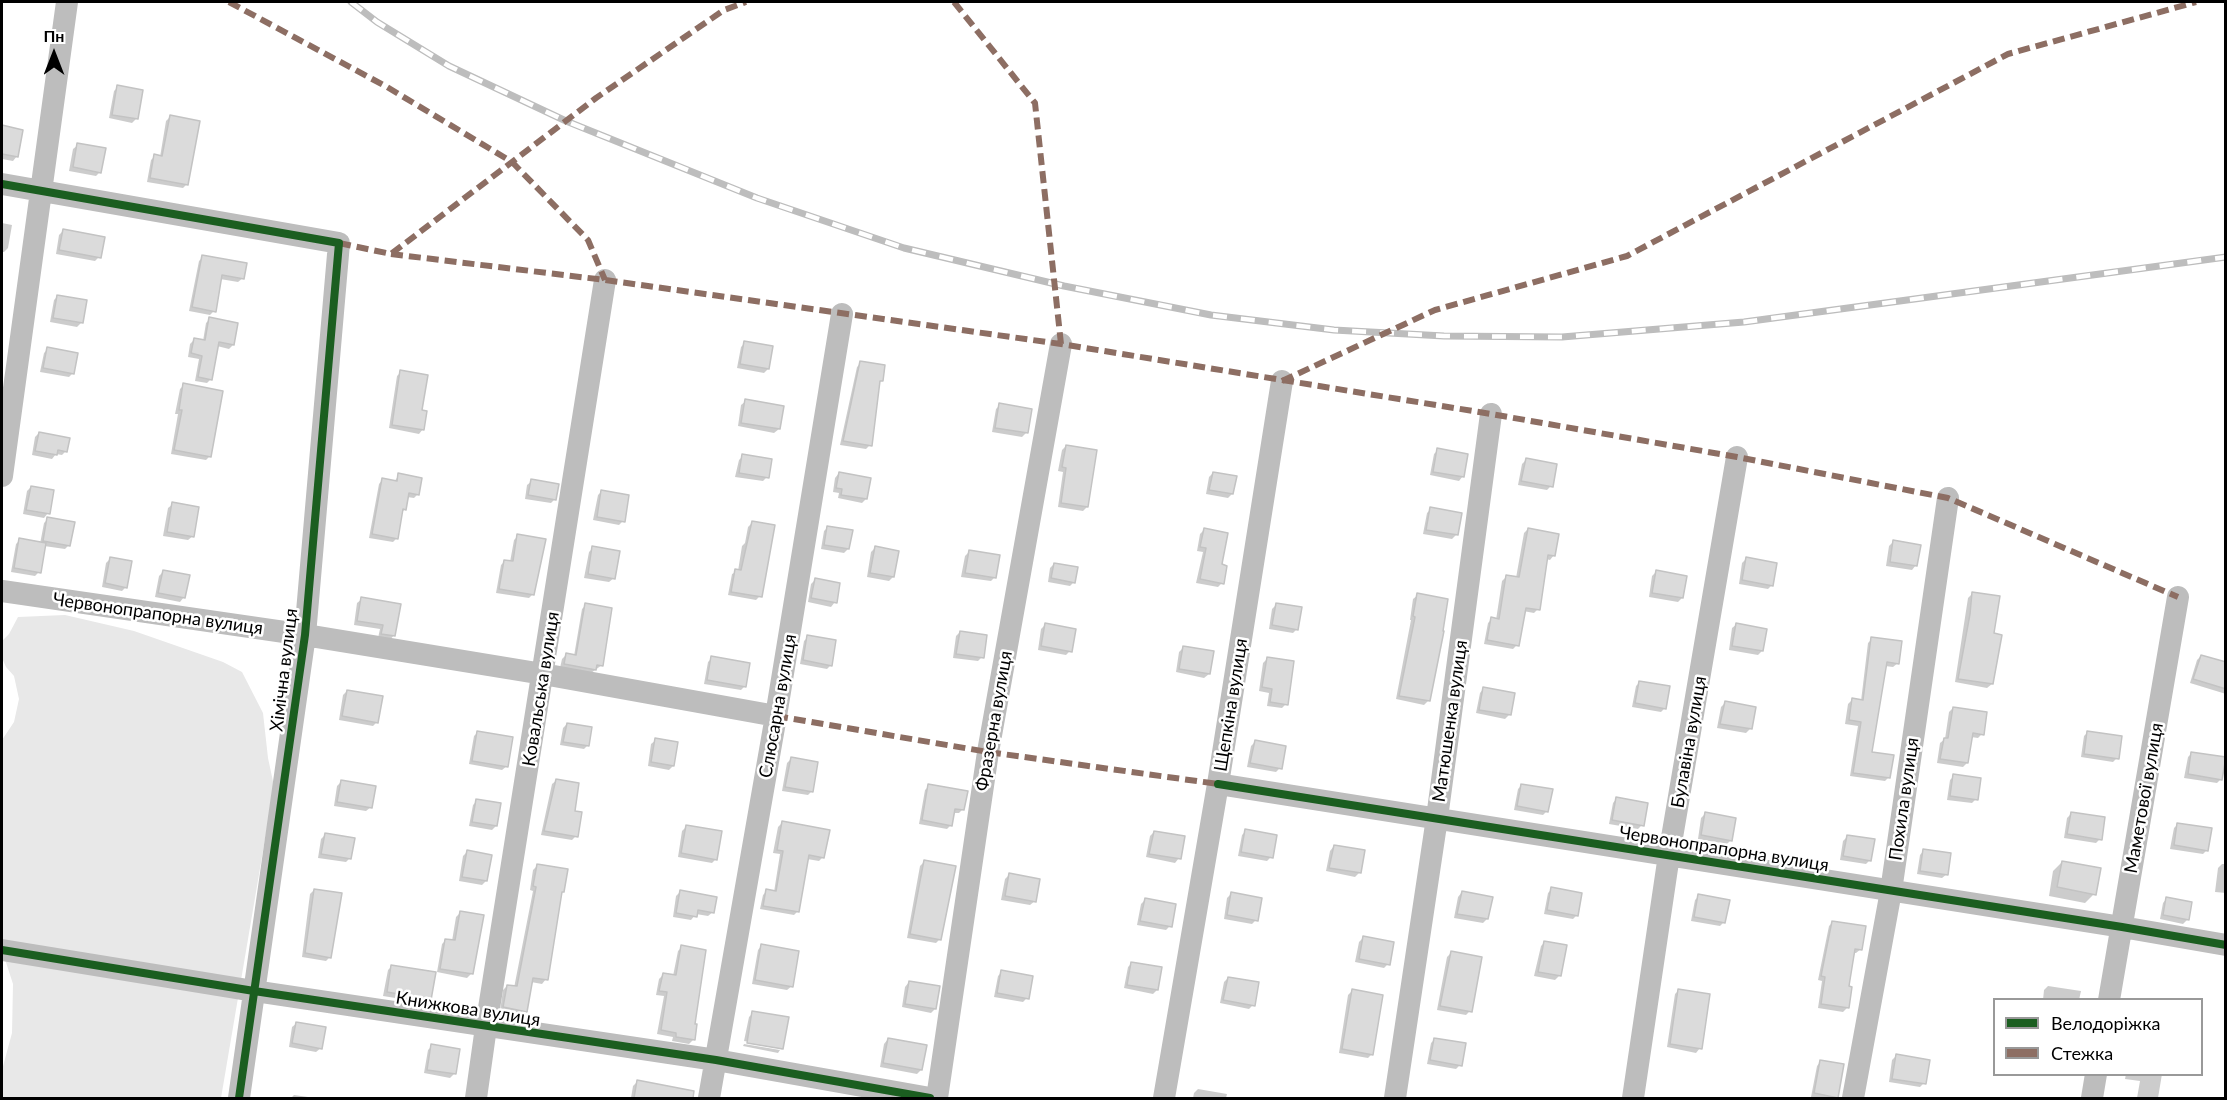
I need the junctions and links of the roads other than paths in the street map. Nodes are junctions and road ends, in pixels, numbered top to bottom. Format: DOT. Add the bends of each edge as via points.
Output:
graph roads {
  1 [pos="67,2"];
  2 [pos="2,184"];
  3 [pos="42,191"];
  4 [pos="605,280"];
  5 [pos="842,314"];
  6 [pos="1060,344"];
  7 [pos="1282,381"];
  8 [pos="1491,414"];
  9 [pos="1737,456"];
  10 [pos="2,476"];
  11 [pos="1948,498"];
  12 [pos="2,591"];
  13 [pos="2178,597"];
  14 [pos="305,635"];
  15 [pos="543,674"];
  16 [pos="776,716"];
  17 [pos="1218,784"];
  18 [pos="1437,819"];
  19 [pos="1669,855"];
  20 [pos="1891,891"];
  21 [pos="2122,927"];
  22 [pos="2226,945"];
  23 [pos="2,950"];
  24 [pos="254,992"];
  25 [pos="2109,998"];
  26 [pos="486,1027"];
  27 [pos="716,1060"];
  28 [pos="2096,1076"];
  29 [pos="239,1098"];
  30 [pos="476,1098"];
  31 [pos="709,1098"];
  32 [pos="930,1098"];
  33 [pos="937,1098"];
  34 [pos="1164,1098"];
  35 [pos="1395,1098"];
  36 [pos="1633,1098"];
  37 [pos="1853,1098"];
  38 [pos="2092,1098"];
  1 -- 3 [label="street"];
  2 -- 3 [label="street"];
  3 -- 10 [label="street"];
  3 -- 14 [label="street, Хімічна вулиця" via="339,243"];
  4 -- 15 [label="street, Ковальська вулиця"];
  5 -- 16 [label="street, Слюсарна вулиця"];
  6 -- 33 [label="street, Фразерна вулиця" via="988,752"];
  7 -- 17 [label="street, Щепкіна вулиця"];
  8 -- 18 [label="street, Матюшенка вулиця"];
  9 -- 19 [label="street, Булавіна вулиця"];
  11 -- 20 [label="street, Похила вулиця"];
  12 -- 14 [label="street, Червонопрапорна вулиця"];
  13 -- 21 [label="street, Маметової вулиця"];
  14 -- 15 [label="street, Червонопрапорна вулиця"];
  14 -- 24 [label="street, Хімічна вулиця"];
  15 -- 16 [label="street, Червонопрапорна вулиця"];
  15 -- 26 [label="street, Ковальська вулиця"];
  16 -- 27 [label="street, Слюсарна вулиця"];
  17 -- 18 [label="street, Червонопрапорна вулиця"];
  17 -- 34 [label="street, Щепкіна вулиця"];
  18 -- 19 [label="street, Червонопрапорна вулиця"];
  18 -- 35 [label="street, Матюшенка вулиця"];
  19 -- 20 [label="street, Червонопрапорна вулиця"];
  19 -- 36 [label="street, Булавіна вулиця"];
  20 -- 21 [label="street, Червонопрапорна вулиця"];
  20 -- 37 [label="street, Похила вулиця"];
  21 -- 22 [label="street, Червонопрапорна вулиця"];
  21 -- 25 [label="street, Маметової вулиця"];
  23 -- 24 [label="street, Книжкова вулиця"];
  24 -- 26 [label="street, Книжкова вулиця"];
  24 -- 29 [label="street, Хімічна вулиця"];
  26 -- 27 [label="street, Книжкова вулиця"];
  26 -- 30 [label="street, Ковальська вулиця"];
  27 -- 31 [label="street, Слюсарна вулиця"];
  27 -- 32 [label="street, Книжкова вулиця"];
  28 -- 38 [label="street"];
}
